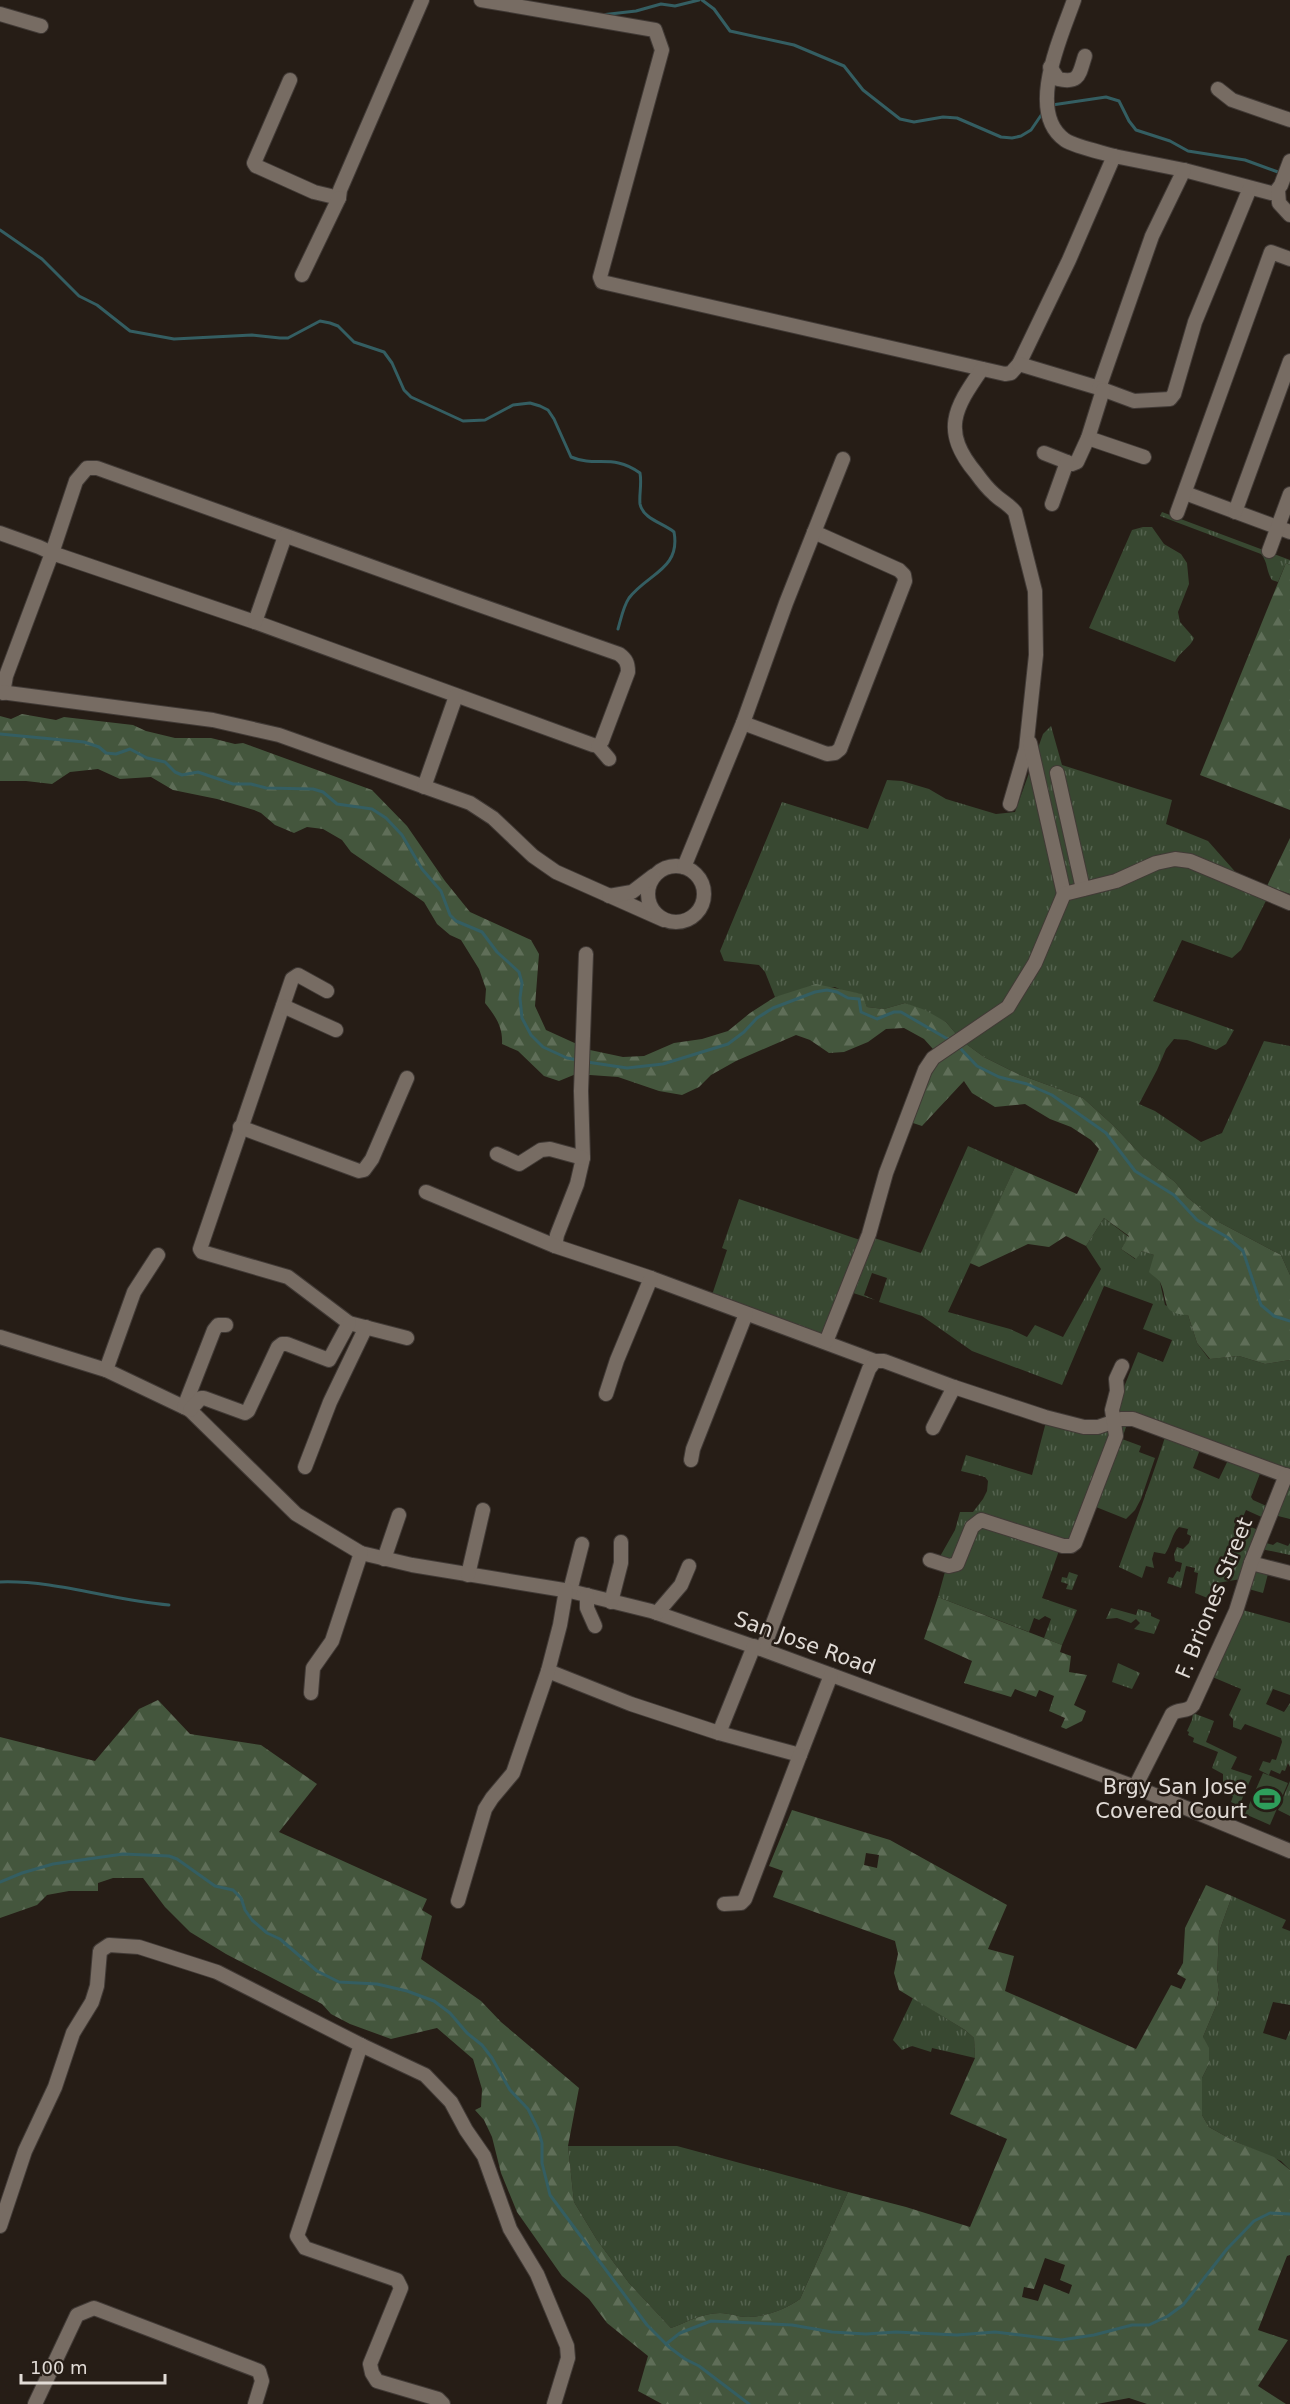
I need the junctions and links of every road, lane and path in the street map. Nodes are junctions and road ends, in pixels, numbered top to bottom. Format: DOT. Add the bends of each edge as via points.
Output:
graph roads {
  1 [pos="422,0"];
  2 [pos="481,0"];
  3 [pos="1074,0"];
  4 [pos="0,14"];
  5 [pos="41,26"];
  6 [pos="1085,56"];
  7 [pos="1050,67"];
  8 [pos="290,80"];
  9 [pos="1218,89"];
  10 [pos="1290,120"];
  11 [pos="1114,156"];
  12 [pos="1290,161"];
  13 [pos="1184,170"];
  14 [pos="1250,188"];
  15 [pos="1278,190"];
  16 [pos="339,198"];
  17 [pos="1290,215"];
  18 [pos="1290,259"];
  19 [pos="302,275"];
  20 [pos="1290,361"];
  21 [pos="1018,364"];
  22 [pos="982,369"];
  23 [pos="1101,389"];
  24 [pos="1088,438"];
  25 [pos="1044,453"];
  26 [pos="1144,456"];
  27 [pos="843,459"];
  28 [pos="1067,462"];
  29 [pos="1185,493"];
  30 [pos="1290,494"];
  31 [pos="1052,504"];
  32 [pos="1235,512"];
  33 [pos="1177,513"];
  34 [pos="1284,530"];
  35 [pos="814,532"];
  36 [pos="0,533"];
  37 [pos="285,536"];
  38 [pos="1269,551"];
  39 [pos="52,553"];
  40 [pos="255,622"];
  41 [pos="2,692"];
  42 [pos="456,696"];
  43 [pos="744,723"];
  44 [pos="1028,735"];
  45 [pos="598,746"];
  46 [pos="609,759"];
  47 [pos="1057,773"];
  48 [pos="424,787"];
  49 [pos="1011,804"];
  50 [pos="684,867"];
  51 [pos="655,875"];
  52 [pos="1083,889"];
  53 [pos="1064,894"];
  54 [pos="607,896"];
  55 [pos="1290,903"];
  56 [pos="664,920"];
  57 [pos="586,954"];
  58 [pos="327,991"];
  59 [pos="283,1006"];
  60 [pos="336,1030"];
  61 [pos="407,1078"];
  62 [pos="240,1127"];
  63 [pos="496,1154"];
  64 [pos="583,1158"];
  65 [pos="426,1192"];
  66 [pos="555,1246"];
  67 [pos="158,1255"];
  68 [pos="651,1278"];
  69 [pos="746,1314"];
  70 [pos="349,1323"];
  71 [pos="226,1325"];
  72 [pos="366,1327"];
  73 [pos="0,1337"];
  74 [pos="407,1338"];
  75 [pos="826,1342"];
  76 [pos="875,1361"];
  77 [pos="1122,1366"];
  78 [pos="106,1370"];
  79 [pos="954,1388"];
  80 [pos="606,1394"];
  81 [pos="187,1408"];
  82 [pos="1113,1420"];
  83 [pos="933,1428"];
  84 [pos="691,1460"];
  85 [pos="304,1467"];
  86 [pos="1288,1476"];
  87 [pos="483,1510"];
  88 [pos="399,1515"];
  89 [pos="621,1542"];
  90 [pos="582,1544"];
  91 [pos="361,1553"];
  92 [pos="384,1559"];
  93 [pos="930,1560"];
  94 [pos="1251,1563"];
  95 [pos="689,1566"];
  96 [pos="1290,1573"];
  97 [pos="468,1575"];
  98 [pos="568,1591"];
  99 [pos="587,1595"];
  100 [pos="611,1602"];
  101 [pos="657,1613"];
  102 [pos="595,1626"];
  103 [pos="758,1647"];
  104 [pos="548,1671"];
  105 [pos="831,1675"];
  106 [pos="311,1693"];
  107 [pos="719,1733"];
  108 [pos="800,1755"];
  109 [pos="1135,1787"];
  110 [pos="1290,1851"];
  111 [pos="458,1901"];
  112 [pos="724,1904"];
  113 [pos="361,2045"];
  114 [pos="0,2226"];
  115 [pos="35,2404"];
  116 [pos="255,2404"];
  117 [pos="443,2404"];
  118 [pos="554,2404"];
  1 -- 16 [label="street"];
  2 -- 22 [label="street" via="655,30 662,50 600,277 602,282"];
  3 -- 7 [label="street"];
  4 -- 5 [label="street"];
  6 -- 7 [label="street" via="1078,76 1072,81 1058,79"];
  7 -- 11 [label="street" via="1047,95 1055,129 1066,141"];
  8 -- 16 [label="street" via="254,163 314,192"];
  9 -- 10 [label="street" via="1232,100"];
  11 -- 13 [label="street"];
  11 -- 21 [label="street"];
  12 -- 15 [label="street"];
  13 -- 14 [label="street"];
  13 -- 23 [label="street" via="1152,237"];
  14 -- 15 [label="street" via="1271,193"];
  14 -- 23 [label="street" via="1195,322 1174,394 1170,399 1134,401"];
  15 -- 17 [label="street" via="1279,204"];
  16 -- 19 [label="street"];
  18 -- 29 [label="street" via="1271,252"];
  20 -- 32 [label="street"];
  21 -- 22 [label="street" via="1005,374"];
  21 -- 23 [label="street"];
  22 -- 44 [label="street" via="963,399 954,428 963,454 994,495 1015,512 1021,530 1035,591 1036,673"];
  23 -- 24 [label="street"];
  24 -- 26 [label="street"];
  24 -- 28 [label="street" via="1077,462"];
  25 -- 28 [label="street"];
  27 -- 35 [label="street"];
  28 -- 31 [label="street"];
  29 -- 32 [label="street"];
  29 -- 33 [label="street"];
  30 -- 34 [label="street"];
  32 -- 34 [label="street"];
  34 -- 38 [label="street"];
  35 -- 43 [label="street"];
  35 -- 43 [label="street" via="899,570 905,581 835,753 827,754"];
  36 -- 39 [label="street"];
  37 -- 39 [label="street" via="97,468 87,468 76,481"];
  37 -- 40 [label="street"];
  37 -- 45 [label="street" via="625,658 628,672"];
  39 -- 40 [label="street"];
  39 -- 41 [label="street"];
  40 -- 42 [label="street"];
  41 -- 48 [label="street" via="224,723 279,735"];
  42 -- 45 [label="street"];
  42 -- 48 [label="street"];
  43 -- 50 [label="street"];
  44 -- 49 [label="street"];
  44 -- 53 [label="street"];
  45 -- 46 [label="street"];
  47 -- 52 [label="street"];
  48 -- 54 [label="street" via="470,803 556,872"];
  50 -- 51 [label="street" via="670,866"];
  50 -- 56 [label="street" via="694,873 704,888 702,906 682,922"];
  51 -- 54 [label="street" via="632,892"];
  51 -- 56 [label="street" via="648,899 656,915"];
  52 -- 53 [label="street"];
  52 -- 55 [label="street" via="1175,859 1190,861"];
  53 -- 75 [label="street" via="1035,963 1008,1007 933,1058 925,1070 869,1234"];
  54 -- 56 [label="street"];
  57 -- 64 [label="street"];
  58 -- 59 [label="street" via="295,976"];
  59 -- 60 [label="street"];
  59 -- 62 [label="street"];
  61 -- 62 [label="street" via="364,1170"];
  62 -- 70 [label="street" via="200,1249 288,1277"];
  63 -- 64 [label="street" via="519,1164 541,1150 550,1149"];
  64 -- 66 [label="street"];
  65 -- 66 [label="street"];
  66 -- 68 [label="street"];
  67 -- 78 [label="street" via="134,1293"];
  68 -- 69 [label="street"];
  68 -- 80 [label="street"];
  69 -- 75 [label="street"];
  69 -- 84 [label="street"];
  70 -- 72 [label="street"];
  70 -- 81 [label="street" via="329,1360 287,1344 278,1347 245,1413 201,1398"];
  71 -- 81 [label="street" via="214,1329"];
  72 -- 74 [label="street"];
  72 -- 85 [label="street"];
  73 -- 78 [label="street, San Jose Road"];
  75 -- 76 [label="street"];
  76 -- 79 [label="street"];
  76 -- 103 [label="street" via="767,1640"];
  77 -- 82 [label="street" via="1116,1379"];
  78 -- 81 [label="street, San Jose Road"];
  79 -- 82 [label="street" via="1084,1427 1098,1427"];
  79 -- 83 [label="street"];
  81 -- 91 [label="street, San Jose Road" via="296,1514"];
  82 -- 86 [label="street" via="1136,1420"];
  82 -- 93 [label="street" via="1116,1436 1073,1545 1064,1546 981,1520 972,1527 957,1564 949,1566"];
  86 -- 94 [label="street, F. Briones Street"];
  87 -- 97 [label="street"];
  88 -- 92 [label="street"];
  89 -- 100 [label="street" via="621,1563"];
  90 -- 98 [label="street"];
  91 -- 92 [label="street, San Jose Road"];
  91 -- 106 [label="street" via="332,1641 313,1668"];
  92 -- 97 [label="street, San Jose Road"];
  94 -- 96 [label="street"];
  94 -- 109 [label="street, F. Briones Street" via="1236,1611 1193,1705 1172,1714"];
  95 -- 101 [label="street" via="681,1586"];
  97 -- 98 [label="street, San Jose Road"];
  98 -- 99 [label="street, San Jose Road"];
  98 -- 104 [label="street"];
  99 -- 100 [label="street, San Jose Road"];
  99 -- 102 [label="street" via="587,1608"];
  100 -- 101 [label="street, San Jose Road"];
  101 -- 103 [label="street, San Jose Road"];
  103 -- 105 [label="street, San Jose Road"];
  103 -- 107 [label="street"];
  104 -- 107 [label="street"];
  104 -- 111 [label="street" via="513,1773 485,1809"];
  105 -- 108 [label="street"];
  105 -- 109 [label="street, San Jose Road"];
  107 -- 108 [label="street"];
  108 -- 112 [label="street" via="745,1899"];
  109 -- 110 [label="street, San Jose Road"];
  113 -- 114 [label="street" via="217,1972 139,1947 104,1947 100,1951 92,2002 73,2033 52,2096 25,2151"];
  113 -- 117 [label="street" via="297,2236 305,2248 397,2280 400,2288 370,2364 372,2373 377,2380"];
  113 -- 118 [label="street" via="425,2075 440,2088 484,2156 510,2229 537,2274 567,2346 568,2358"];
  115 -- 116 [label="street" via="77,2315 94,2308 259,2371 262,2381"];
}
